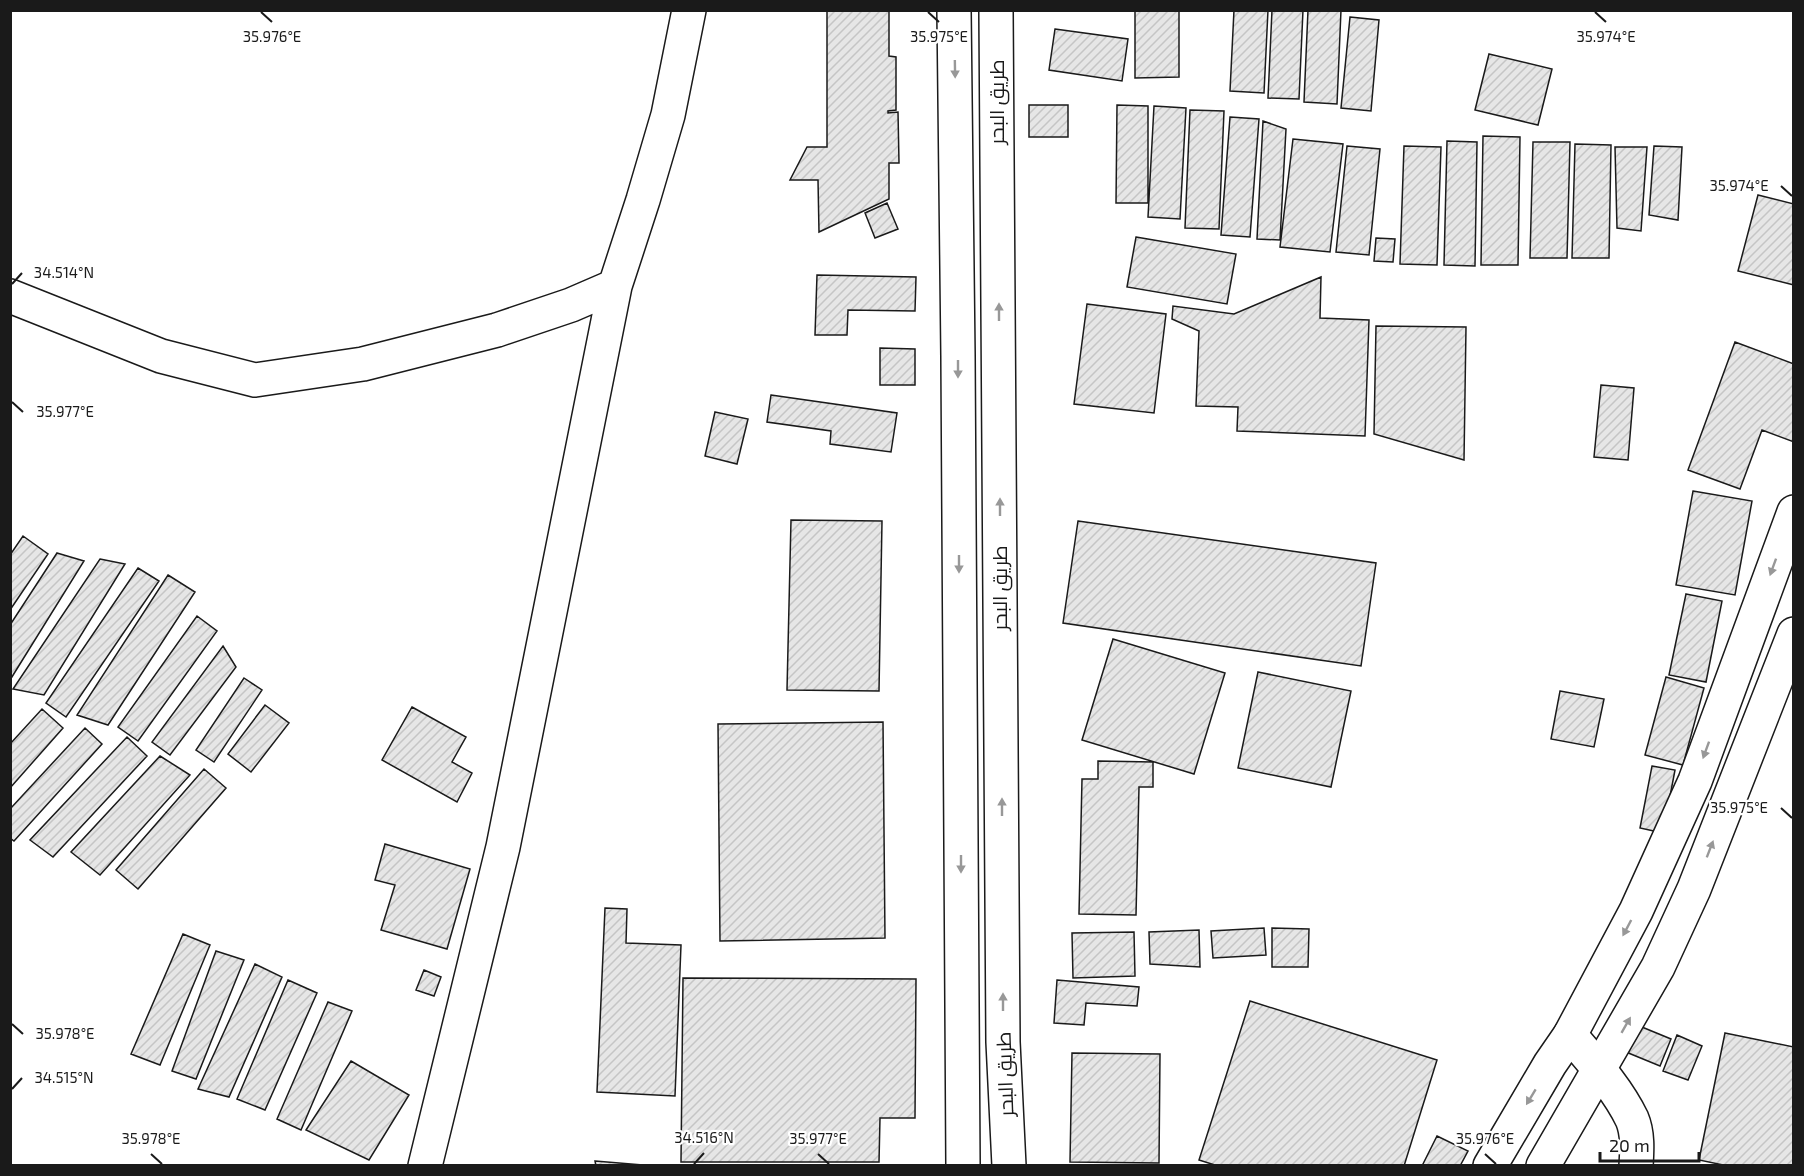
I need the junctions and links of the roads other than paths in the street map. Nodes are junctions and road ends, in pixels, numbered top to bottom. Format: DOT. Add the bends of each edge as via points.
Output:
graph roads {
  1 [pos="689,10"];
  2 [pos="954,10"];
  3 [pos="996,10"];
  4 [pos="957,263"];
  5 [pos="998,265"];
  6 [pos="615,286"];
  7 [pos="10,296"];
  8 [pos="1794,512"];
  9 [pos="1794,634"];
  10 [pos="1653,874"];
  11 [pos="1694,889"];
  12 [pos="1570,1035"];
  13 [pos="1600,1070"];
  14 [pos="425,1166"];
  15 [pos="963,1166"];
  16 [pos="1009,1166"];
  17 [pos="1490,1166"];
  18 [pos="1543,1166"];
  19 [pos="1636,1166"];
  1 -- 6 [label="main road" via="668,115"];
  2 -- 4 [label="main road, طريق البحر, one-way"];
  3 -- 5 [label="main road, طريق البحر"];
  4 -- 5 [label="main road"];
  4 -- 15 [label="main road, طريق البحر, one-way"];
  16 -- 5 [label="main road, طريق البحر, one-way" via="1003,1042"];
  6 -- 7 [label="main road" via="497,330 363,364 255,380 161,356"];
  6 -- 14 [label="main road" via="503,847"];
  8 -- 10 [label="main road, one-way" via="1695,782"];
  11 -- 9 [label="main road, one-way"];
  10 -- 11 [label="main road"];
  10 -- 12 [label="main road, one-way"];
  13 -- 11 [label="main road, one-way" via="1658,968"];
  12 -- 13 [label="main road"];
  12 -- 17 [label="main road, one-way"];
  13 -- 18 [label="main road"];
  13 -- 19 [label="main road" via="1632,1120 1637,1142"];
}
